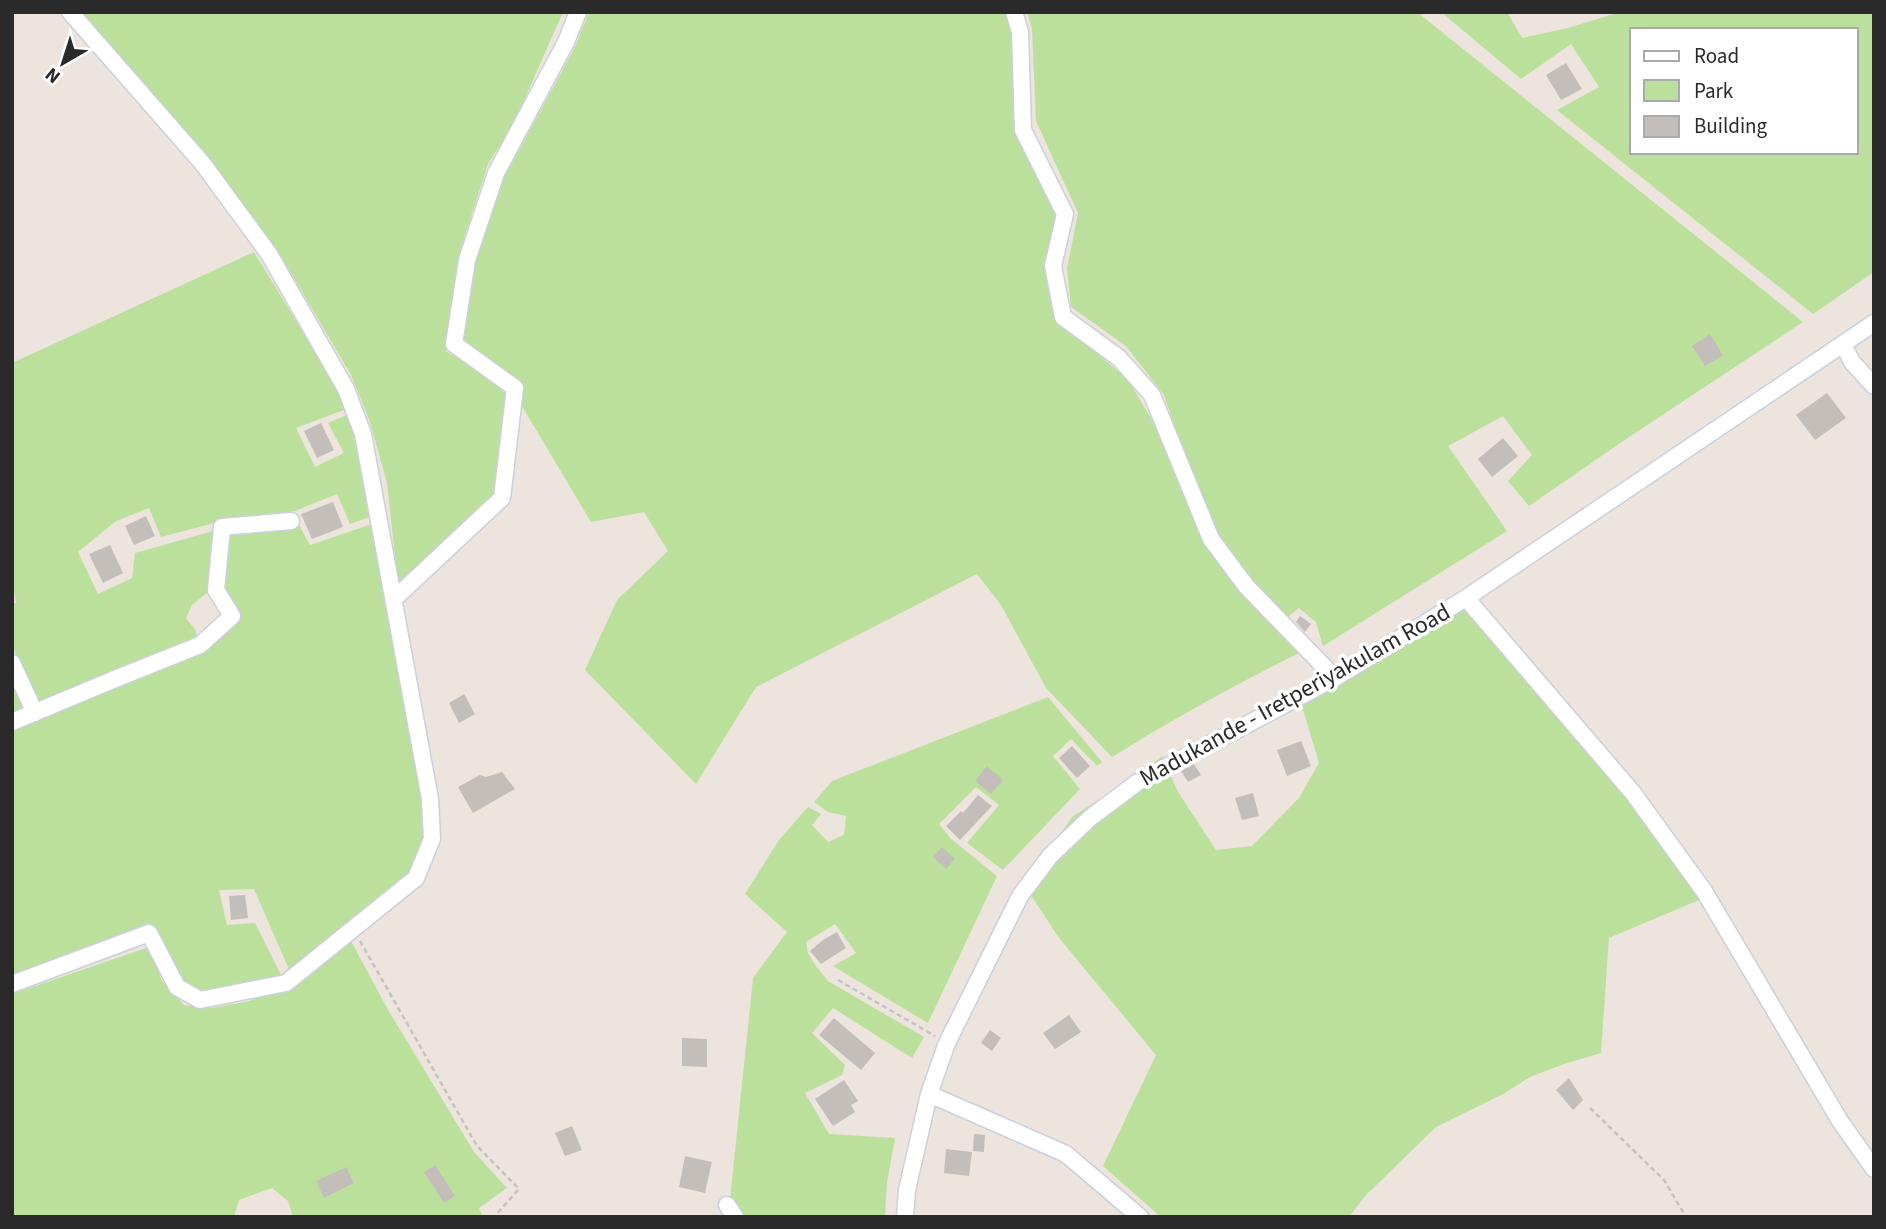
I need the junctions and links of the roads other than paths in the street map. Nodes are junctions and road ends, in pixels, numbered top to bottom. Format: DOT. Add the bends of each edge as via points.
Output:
graph roads {
  1 [pos="70,12"];
  2 [pos="578,12"];
  3 [pos="1014,12"];
  4 [pos="1874,323"];
  5 [pos="1843,344"];
  6 [pos="1874,386"];
  7 [pos="291,521"];
  8 [pos="1466,598"];
  9 [pos="394,599"];
  10 [pos="12,663"];
  11 [pos="1335,678"];
  12 [pos="35,713"];
  13 [pos="12,723"];
  14 [pos="12,984"];
  15 [pos="929,1094"];
  16 [pos="1874,1169"];
  17 [pos="905,1217"];
  18 [pos="1140,1217"];
  1 -- 9 [label="street" via="203,164 270,254 346,388 363,433"];
  2 -- 9 [label="street" via="496,173 467,260 454,344 515,388 502,498"];
  3 -- 11 [label="street" via="1020,32 1023,130 1065,214 1053,266 1063,317 1119,358 1152,395 1210,539 1246,586"];
  4 -- 5 [label="street, Madukande - Iretperiyakulam Road"];
  5 -- 6 [label="street"];
  5 -- 8 [label="street, Madukande - Iretperiyakulam Road"];
  7 -- 12 [label="street" via="222,527 216,590 232,616 200,645"];
  8 -- 11 [label="street, Madukande - Iretperiyakulam Road"];
  8 -- 16 [label="street" via="1633,793 1704,891 1840,1121"];
  9 -- 14 [label="street" via="430,799 432,839 416,878 286,983 200,1000 177,986 149,933"];
  10 -- 12 [label="street"];
  11 -- 15 [label="street, Madukande - Iretperiyakulam Road" via="1138,782 1050,856 1020,896 947,1043"];
  12 -- 13 [label="street"];
  15 -- 17 [label="street, Madukande - Iretperiyakulam Road"];
  15 -- 18 [label="street" via="1066,1154"];
}
